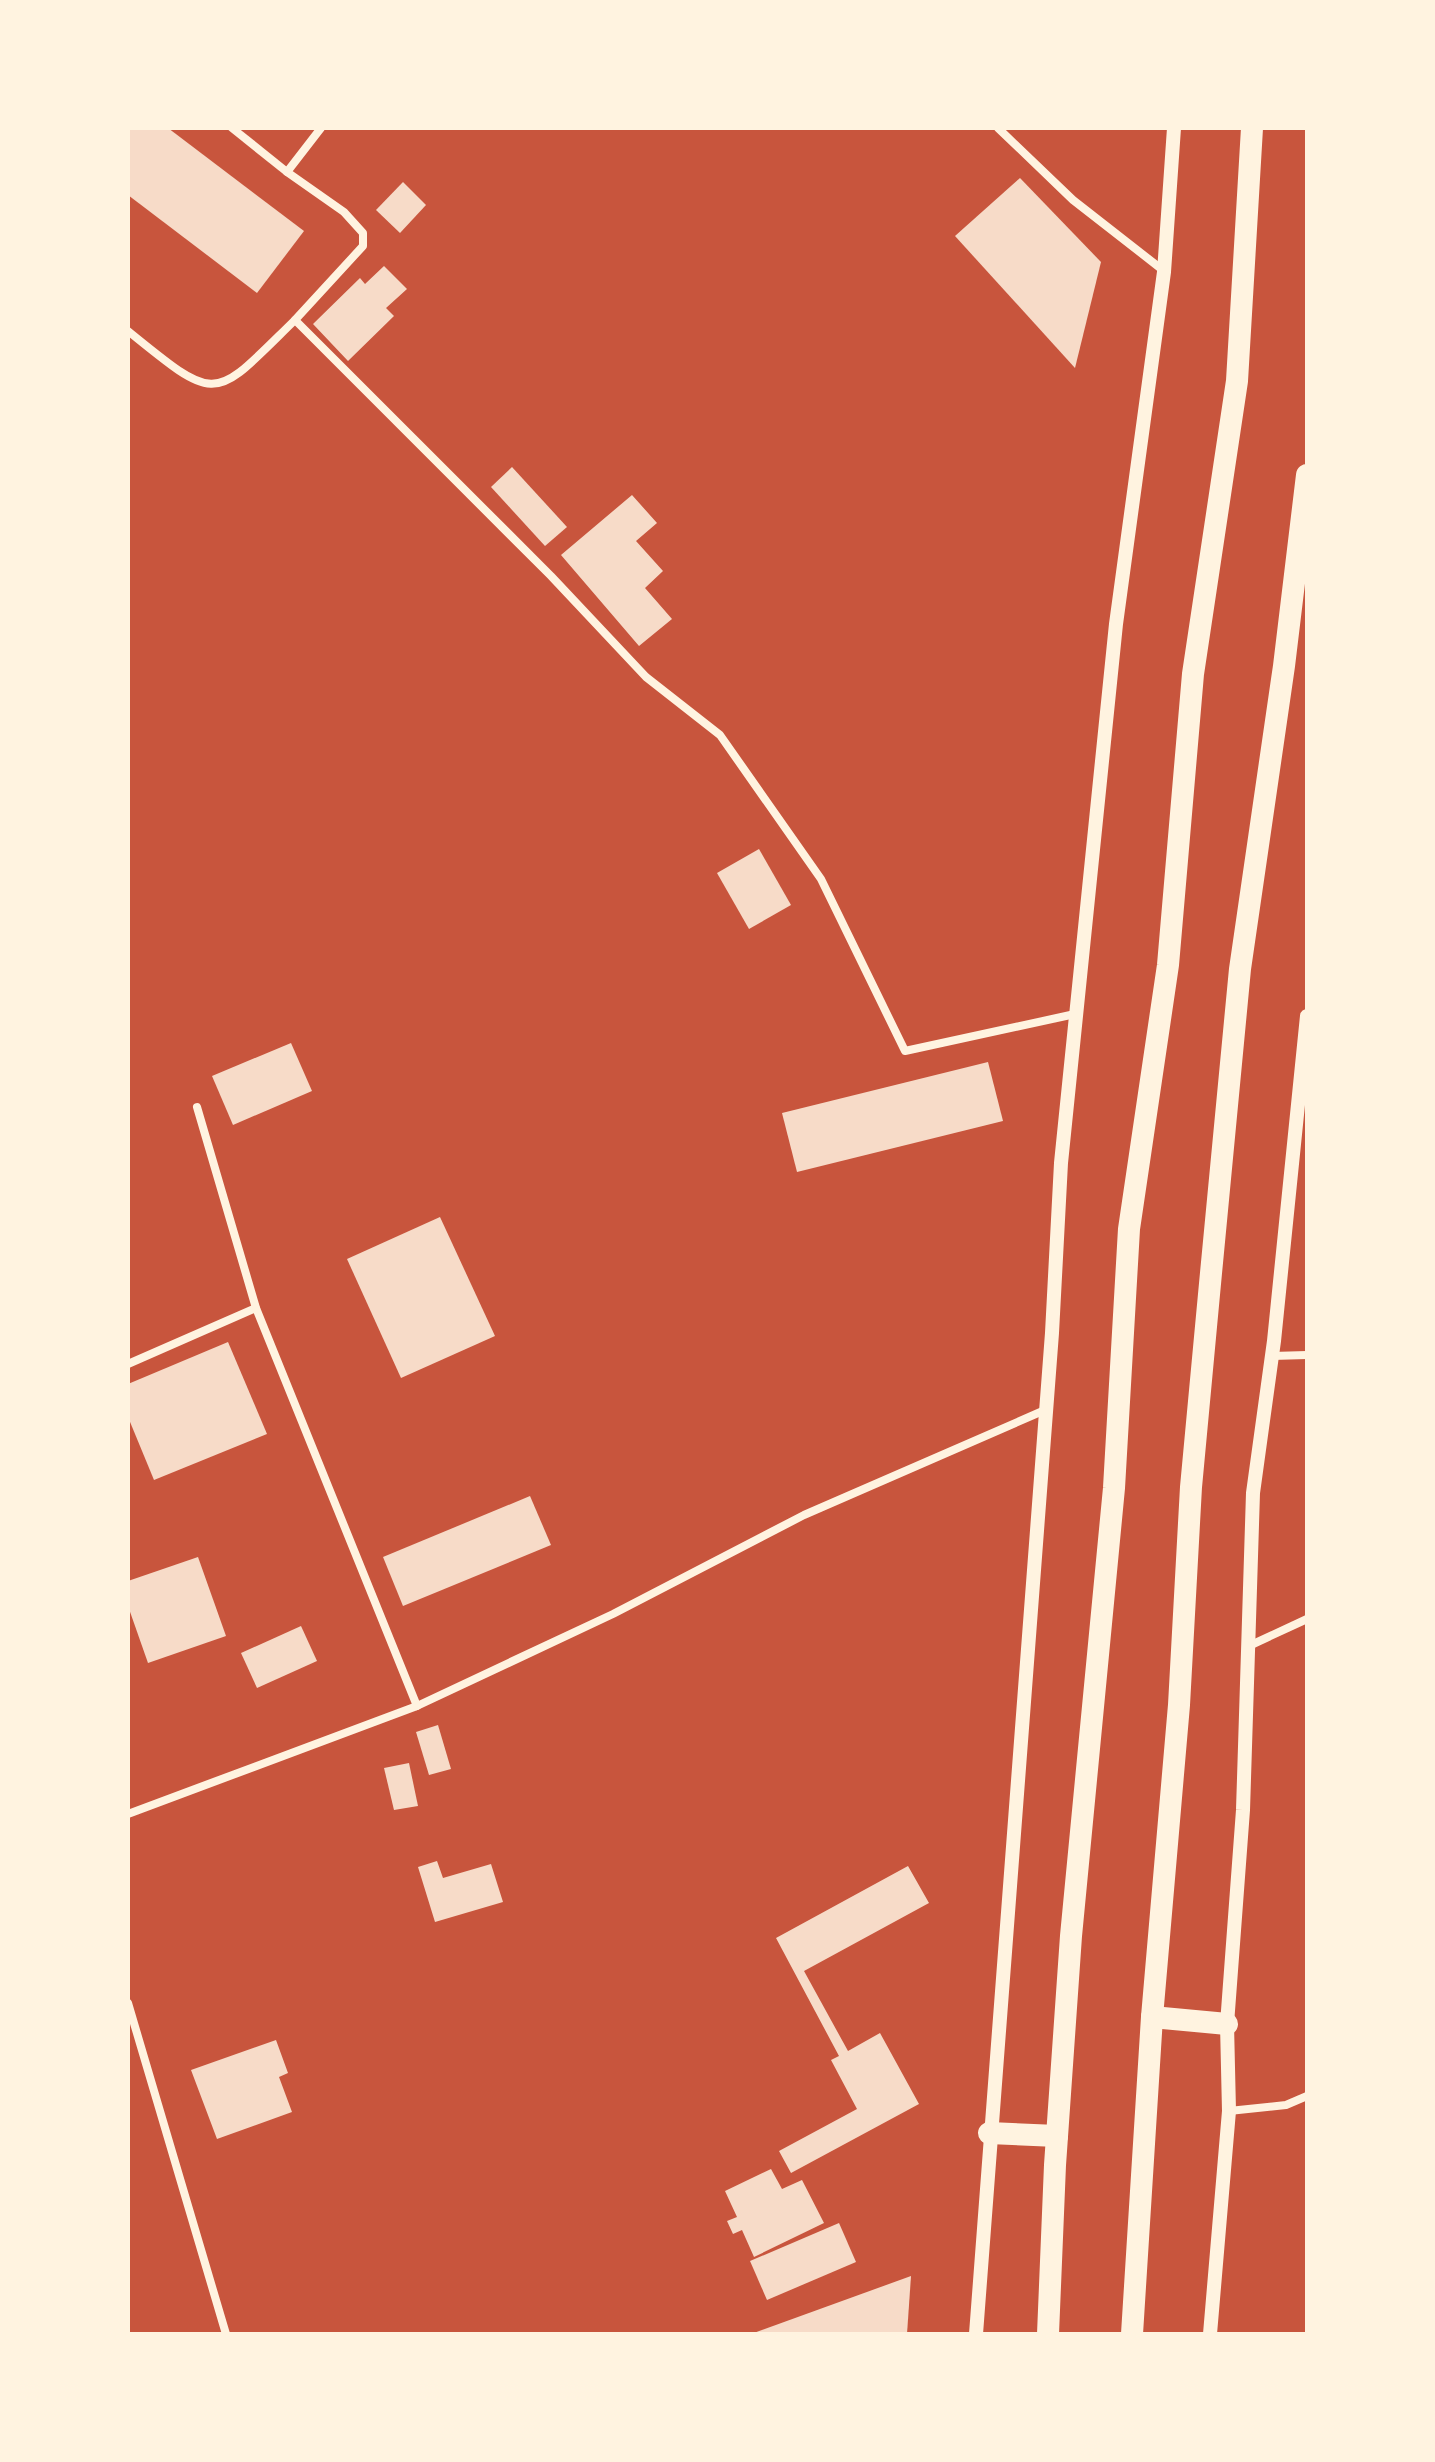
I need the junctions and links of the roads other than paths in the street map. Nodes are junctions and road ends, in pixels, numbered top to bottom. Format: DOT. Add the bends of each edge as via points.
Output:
graph roads {
  1 [pos="232,128"];
  2 [pos="321,128"];
  3 [pos="998,128"];
  4 [pos="1174,128"];
  5 [pos="1252,128"];
  6 [pos="287,172"];
  7 [pos="1164,272"];
  8 [pos="295,320"];
  9 [pos="128,331"];
  10 [pos="1307,475"];
  11 [pos="1075,1014"];
  12 [pos="1307,1016"];
  13 [pos="197,1107"];
  14 [pos="256,1308"];
  15 [pos="1307,1355"];
  16 [pos="1272,1356"];
  17 [pos="128,1364"];
  18 [pos="1045,1410"];
  19 [pos="1307,1619"];
  20 [pos="1251,1645"];
  21 [pos="417,1706"];
  22 [pos="128,1814"];
  23 [pos="128,2003"];
  24 [pos="1152,2017"];
  25 [pos="1227,2024"];
  26 [pos="1307,2096"];
  27 [pos="1229,2111"];
  28 [pos="989,2133"];
  29 [pos="1057,2136"];
  30 [pos="226,2334"];
  31 [pos="976,2334"];
  32 [pos="1048,2334"];
  33 [pos="1132,2334"];
  34 [pos="1210,2334"];
  1 -- 6 [label="street"];
  2 -- 6 [label="street"];
  3 -- 7 [label="street" via="1073,200"];
  4 -- 7 [label="street"];
  5 -- 29 [label="highway" via="1237,381 1193,674 1168,965 1129,1229 1114,1488"];
  6 -- 8 [label="street" via="344,212 363,233 355,258"];
  7 -- 11 [label="street" via="1116,624"];
  8 -- 9 [label="street" via="233,380 215,385 180,373"];
  8 -- 11 [label="street" via="646,677 720,735 821,879 905,1051"];
  10 -- 24 [label="highway" via="1240,969 1191,1487 1179,1705"];
  11 -- 18 [label="street"];
  12 -- 16 [label="street"];
  13 -- 14 [label="street"];
  14 -- 17 [label="street"];
  14 -- 21 [label="street"];
  15 -- 16 [label="street"];
  16 -- 20 [label="street" via="1253,1493"];
  18 -- 21 [label="street" via="804,1515 613,1614"];
  18 -- 28 [label="street"];
  19 -- 20 [label="street"];
  20 -- 25 [label="street"];
  21 -- 22 [label="street"];
  23 -- 30 [label="street"];
  24 -- 25 [label="highway"];
  24 -- 33 [label="highway"];
  25 -- 27 [label="street"];
  26 -- 27 [label="street" via="1286,2105"];
  27 -- 34 [label="street"];
  28 -- 29 [label="highway"];
  28 -- 31 [label="street"];
  29 -- 32 [label="highway"];
}
